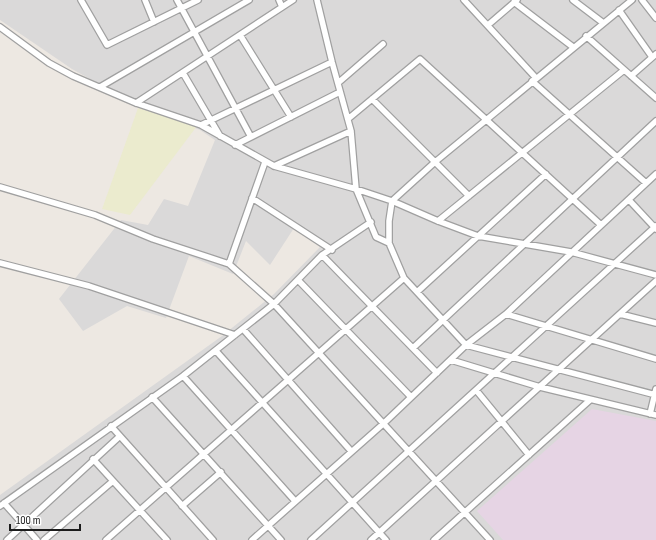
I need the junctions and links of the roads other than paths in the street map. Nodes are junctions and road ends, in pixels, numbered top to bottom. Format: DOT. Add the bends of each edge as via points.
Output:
graph roads {
  1 [pos="81,0"];
  2 [pos="145,0"];
  3 [pos="177,0"];
  4 [pos="198,0"];
  5 [pos="249,0"];
  6 [pos="279,0"];
  7 [pos="293,0"];
  8 [pos="318,0"];
  9 [pos="464,0"];
  10 [pos="574,0"];
  11 [pos="632,0"];
  12 [pos="642,0"];
  13 [pos="516,1"];
  14 [pos="282,7"];
  15 [pos="181,8"];
  16 [pos="619,10"];
  17 [pos="656,18"];
  18 [pos="154,22"];
  19 [pos="602,22"];
  20 [pos="488,25"];
  21 [pos="0,27"];
  22 [pos="194,32"];
  23 [pos="240,35"];
  24 [pos="586,36"];
  25 [pos="383,44"];
  26 [pos="573,47"];
  27 [pos="654,55"];
  28 [pos="207,57"];
  29 [pos="332,62"];
  30 [pos="624,70"];
  31 [pos="183,73"];
  32 [pos="631,76"];
  33 [pos="534,79"];
  34 [pos="338,83"];
  35 [pos="100,87"];
  36 [pos="274,90"];
  37 [pos="340,92"];
  38 [pos="656,98"];
  39 [pos="372,99"];
  40 [pos="136,103"];
  41 [pos="235,108"];
  42 [pos="569,115"];
  43 [pos="291,117"];
  44 [pos="348,119"];
  45 [pos="486,119"];
  46 [pos="211,120"];
  47 [pos="656,121"];
  48 [pos="201,125"];
  49 [pos="351,131"];
  50 [pos="221,138"];
  51 [pos="251,138"];
  52 [pos="235,146"];
  53 [pos="522,153"];
  54 [pos="617,157"];
  55 [pos="265,162"];
  56 [pos="435,162"];
  57 [pos="274,166"];
  58 [pos="546,174"];
  59 [pos="656,174"];
  60 [pos="646,183"];
  61 [pos="0,187"];
  62 [pos="356,189"];
  63 [pos="469,196"];
  64 [pos="252,198"];
  65 [pos="573,199"];
  66 [pos="628,200"];
  67 [pos="392,201"];
  68 [pos="438,221"];
  69 [pos="371,222"];
  70 [pos="601,225"];
  71 [pos="656,227"];
  72 [pos="478,236"];
  73 [pos="390,244"];
  74 [pos="524,244"];
  75 [pos="332,250"];
  76 [pos="571,252"];
  77 [pos="322,255"];
  78 [pos="0,263"];
  79 [pos="229,264"];
  80 [pos="614,264"];
  81 [pos="656,275"];
  82 [pos="404,278"];
  83 [pos="298,280"];
  84 [pos="656,281"];
  85 [pos="417,292"];
  86 [pos="274,304"];
  87 [pos="372,306"];
  88 [pos="506,314"];
  89 [pos="620,314"];
  90 [pos="442,320"];
  91 [pos="656,323"];
  92 [pos="546,325"];
  93 [pos="243,329"];
  94 [pos="345,330"];
  95 [pos="235,335"];
  96 [pos="592,340"];
  97 [pos="466,345"];
  98 [pos="413,348"];
  99 [pos="216,351"];
  100 [pos="318,353"];
  101 [pos="512,357"];
  102 [pos="656,359"];
  103 [pos="451,360"];
  104 [pos="557,369"];
  105 [pos="437,373"];
  106 [pos="495,373"];
  107 [pos="183,376"];
  108 [pos="288,380"];
  109 [pos="540,387"];
  110 [pos="476,390"];
  111 [pos="656,393"];
  112 [pos="152,397"];
  113 [pos="411,397"];
  114 [pos="590,400"];
  115 [pos="262,403"];
  116 [pos="653,414"];
  117 [pos="501,422"];
  118 [pos="384,424"];
  119 [pos="111,426"];
  120 [pos="230,431"];
  121 [pos="120,436"];
  122 [pos="351,451"];
  123 [pos="408,451"];
  124 [pos="204,454"];
  125 [pos="528,454"];
  126 [pos="93,460"];
  127 [pos="221,472"];
  128 [pos="326,473"];
  129 [pos="113,481"];
  130 [pos="436,481"];
  131 [pos="165,488"];
  132 [pos="295,501"];
  133 [pos="352,502"];
  134 [pos="2,504"];
  135 [pos="182,506"];
  136 [pos="140,511"];
  137 [pos="464,512"];
  138 [pos="24,525"];
  139 [pos="268,525"];
  140 [pos="380,532"];
  141 [pos="7,540"];
  142 [pos="37,540"];
  143 [pos="44,540"];
  144 [pos="106,540"];
  145 [pos="167,540"];
  146 [pos="214,540"];
  147 [pos="252,540"];
  148 [pos="281,540"];
  149 [pos="311,540"];
  150 [pos="371,540"];
  151 [pos="386,540"];
  152 [pos="434,540"];
  153 [pos="490,540"];
  1 -- 18 [label="street" via="107,45"];
  2 -- 18 [label="street"];
  3 -- 15 [label="street"];
  4 -- 15 [label="street"];
  5 -- 22 [label="street"];
  6 -- 14 [label="street"];
  7 -- 14 [label="street"];
  8 -- 29 [label="street"];
  9 -- 20 [label="street"];
  10 -- 19 [label="street"];
  11 -- 16 [label="street"];
  12 -- 17 [label="street"];
  13 -- 20 [label="street"];
  13 -- 26 [label="street"];
  14 -- 23 [label="street"];
  15 -- 18 [label="street"];
  15 -- 22 [label="street"];
  16 -- 19 [label="street"];
  16 -- 27 [label="street"];
  19 -- 24 [label="street"];
  20 -- 33 [label="street"];
  21 -- 35 [label="street" via="49,63"];
  22 -- 28 [label="street"];
  22 -- 35 [label="street"];
  23 -- 28 [label="street"];
  23 -- 36 [label="street"];
  24 -- 26 [label="street"];
  24 -- 30 [label="street"];
  25 -- 34 [label="street"];
  26 -- 33 [label="street"];
  27 -- 32 [label="street"];
  28 -- 31 [label="street"];
  28 -- 41 [label="street"];
  29 -- 34 [label="street"];
  29 -- 36 [label="street"];
  30 -- 32 [label="street"];
  30 -- 42 [label="street"];
  31 -- 40 [label="street"];
  31 -- 46 [label="street"];
  32 -- 38 [label="street"];
  33 -- 42 [label="street"];
  33 -- 45 [label="street"];
  34 -- 37 [label="street"];
  35 -- 40 [label="street"];
  36 -- 41 [label="street"];
  36 -- 43 [label="street"];
  37 -- 43 [label="street"];
  37 -- 44 [label="street"];
  39 -- 44 [label="street"];
  39 -- 45 [label="street" via="420,59"];
  39 -- 56 [label="street"];
  40 -- 48 [label="street"];
  41 -- 46 [label="street"];
  41 -- 51 [label="street"];
  42 -- 53 [label="street"];
  42 -- 54 [label="street"];
  43 -- 51 [label="street"];
  44 -- 49 [label="street"];
  45 -- 53 [label="street"];
  45 -- 56 [label="street"];
  46 -- 48 [label="street"];
  46 -- 50 [label="street"];
  47 -- 54 [label="street"];
  48 -- 50 [label="street"];
  49 -- 57 [label="street"];
  49 -- 62 [label="street"];
  50 -- 52 [label="street"];
  51 -- 52 [label="street"];
  52 -- 55 [label="street"];
  53 -- 58 [label="street"];
  53 -- 63 [label="street"];
  54 -- 60 [label="street"];
  54 -- 65 [label="street"];
  55 -- 57 [label="street"];
  55 -- 64 [label="street"];
  56 -- 63 [label="street"];
  56 -- 67 [label="street"];
  57 -- 62 [label="street"];
  58 -- 65 [label="street"];
  58 -- 72 [label="street"];
  59 -- 60 [label="street"];
  60 -- 66 [label="street"];
  61 -- 79 [label="street" via="95,215"];
  62 -- 67 [label="street"];
  62 -- 69 [label="street"];
  63 -- 68 [label="street"];
  64 -- 75 [label="street"];
  64 -- 79 [label="street"];
  65 -- 70 [label="street"];
  65 -- 74 [label="street"];
  66 -- 70 [label="street"];
  66 -- 71 [label="street"];
  67 -- 68 [label="street"];
  67 -- 73 [label="street" via="389,221"];
  68 -- 72 [label="street"];
  69 -- 73 [label="street" via="376,237"];
  69 -- 75 [label="street"];
  70 -- 76 [label="street"];
  71 -- 80 [label="street"];
  72 -- 74 [label="street"];
  72 -- 85 [label="street"];
  73 -- 82 [label="street"];
  74 -- 76 [label="street"];
  74 -- 90 [label="street"];
  75 -- 77 [label="street"];
  76 -- 80 [label="street"];
  76 -- 88 [label="street"];
  77 -- 83 [label="street"];
  77 -- 87 [label="street"];
  78 -- 95 [label="street" via="89,286"];
  79 -- 86 [label="street"];
  80 -- 81 [label="street"];
  80 -- 92 [label="street"];
  82 -- 85 [label="street"];
  82 -- 87 [label="street"];
  83 -- 86 [label="street"];
  83 -- 94 [label="street"];
  84 -- 89 [label="street"];
  85 -- 90 [label="street"];
  86 -- 93 [label="street"];
  86 -- 100 [label="street"];
  87 -- 94 [label="street"];
  87 -- 98 [label="street"];
  88 -- 92 [label="street"];
  88 -- 97 [label="street"];
  89 -- 91 [label="street"];
  89 -- 96 [label="street"];
  90 -- 97 [label="street"];
  90 -- 98 [label="street"];
  92 -- 96 [label="street"];
  92 -- 101 [label="street"];
  93 -- 95 [label="street"];
  93 -- 108 [label="street"];
  94 -- 100 [label="street"];
  94 -- 113 [label="street"];
  95 -- 99 [label="street"];
  96 -- 102 [label="street"];
  96 -- 104 [label="street"];
  97 -- 101 [label="street"];
  97 -- 103 [label="street"];
  98 -- 105 [label="street"];
  99 -- 107 [label="street"];
  99 -- 115 [label="street"];
  100 -- 108 [label="street"];
  100 -- 118 [label="street"];
  101 -- 104 [label="street"];
  101 -- 106 [label="street"];
  103 -- 105 [label="street"];
  103 -- 106 [label="street"];
  104 -- 109 [label="street"];
  104 -- 111 [label="street"];
  105 -- 113 [label="street"];
  106 -- 109 [label="street"];
  106 -- 110 [label="street"];
  107 -- 112 [label="street"];
  107 -- 120 [label="street"];
  108 -- 115 [label="street"];
  108 -- 122 [label="street"];
  109 -- 114 [label="street"];
  109 -- 117 [label="street"];
  110 -- 117 [label="street"];
  110 -- 123 [label="street"];
  111 -- 116 [label="street"];
  112 -- 119 [label="street"];
  112 -- 124 [label="street"];
  113 -- 118 [label="street"];
  114 -- 116 [label="street"];
  114 -- 125 [label="street"];
  115 -- 120 [label="street"];
  115 -- 128 [label="street"];
  117 -- 125 [label="street"];
  117 -- 130 [label="street"];
  118 -- 122 [label="street"];
  118 -- 123 [label="street"];
  119 -- 121 [label="street"];
  119 -- 134 [label="street"];
  120 -- 124 [label="street"];
  120 -- 132 [label="street"];
  121 -- 126 [label="street"];
  121 -- 131 [label="street"];
  122 -- 128 [label="street"];
  123 -- 130 [label="street"];
  123 -- 133 [label="street"];
  124 -- 127 [label="street"];
  124 -- 131 [label="street"];
  125 -- 137 [label="street"];
  126 -- 129 [label="street"];
  126 -- 138 [label="street"];
  127 -- 135 [label="street"];
  127 -- 139 [label="street"];
  128 -- 132 [label="street"];
  128 -- 133 [label="street"];
  129 -- 136 [label="street"];
  129 -- 143 [label="street"];
  130 -- 137 [label="street"];
  130 -- 140 [label="street"];
  131 -- 135 [label="street"];
  131 -- 136 [label="street"];
  132 -- 139 [label="street"];
  133 -- 140 [label="street"];
  133 -- 149 [label="street"];
  134 -- 138 [label="street"];
  135 -- 146 [label="street"];
  136 -- 144 [label="street"];
  136 -- 145 [label="street"];
  137 -- 152 [label="street"];
  137 -- 153 [label="street"];
  138 -- 141 [label="street"];
  138 -- 142 [label="street"];
  139 -- 147 [label="street"];
  139 -- 148 [label="street"];
  140 -- 150 [label="street"];
  140 -- 151 [label="street"];
}
